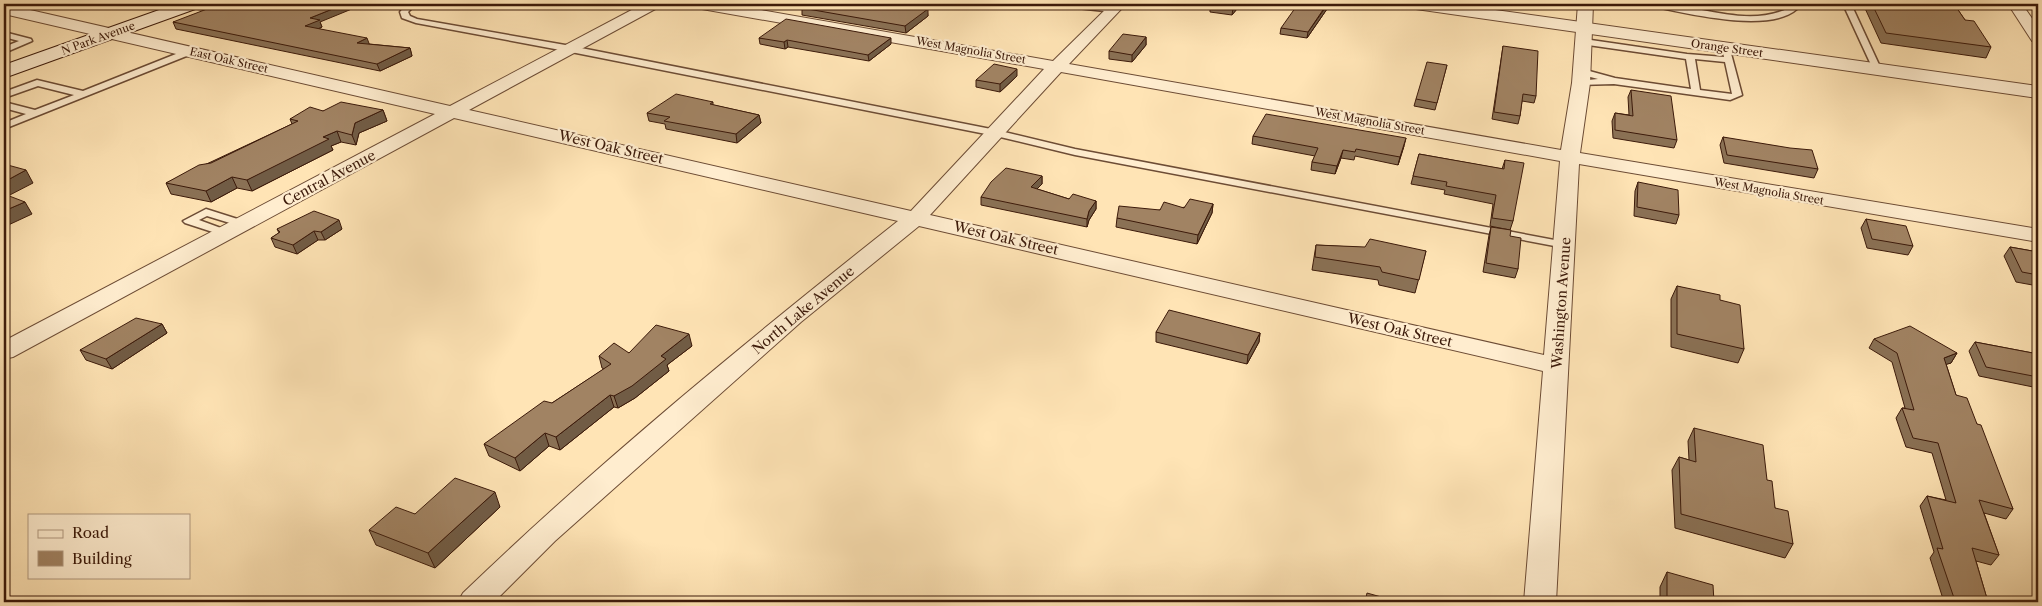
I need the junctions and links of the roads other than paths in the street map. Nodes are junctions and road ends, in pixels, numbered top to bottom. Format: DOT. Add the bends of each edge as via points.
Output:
graph roads {
  1 [pos="228,4"];
  2 [pos="654,4"];
  3 [pos="702,4"];
  4 [pos="1060,4"];
  5 [pos="1416,4"];
  6 [pos="1586,4"];
  7 [pos="1651,4"];
  8 [pos="1792,4"];
  9 [pos="1847,4"];
  10 [pos="2015,4"];
  11 [pos="189,5"];
  12 [pos="1116,7"];
  13 [pos="408,8"];
  14 [pos="4,9"];
  15 [pos="112,33"];
  16 [pos="4,35"];
  17 [pos="1584,35"];
  18 [pos="2038,38"];
  19 [pos="571,49"];
  20 [pos="4,50"];
  21 [pos="191,51"];
  22 [pos="1727,54"];
  23 [pos="1690,57"];
  24 [pos="1058,66"];
  25 [pos="1877,69"];
  26 [pos="4,72"];
  27 [pos="1581,77"];
  28 [pos="1696,92"];
  29 [pos="2038,92"];
  30 [pos="83,94"];
  31 [pos="4,95"];
  32 [pos="4,105"];
  33 [pos="454,111"];
  34 [pos="34,114"];
  35 [pos="4,126"];
  36 [pos="996,133"];
  37 [pos="1570,157"];
  38 [pos="917,217"];
  39 [pos="2038,236"];
  40 [pos="1564,245"];
  41 [pos="4,351"];
  42 [pos="1557,366"];
  43 [pos="474,602"];
  44 [pos="1540,602"];
  1 -- 11 [label="lane" via="209,8"];
  2 -- 19 [label="street, Central Avenue"];
  3 -- 24 [label="street, West Magnolia Street"];
  4 -- 12 [label="lane"];
  5 -- 17 [label="street, Orange Street"];
  6 -- 17 [label="street, Washington Avenue"];
  7 -- 8 [label="lane" via="1753,18 1788,13 1793,9"];
  9 -- 25 [label="lane"];
  10 -- 18 [label="street"];
  11 -- 15 [label="street, N Park Avenue"];
  12 -- 24 [label="street, North Lake Avenue"];
  13 -- 19 [label="lane" via="404,12 406,18 416,22"];
  14 -- 15 [label="street, East Oak Street"];
  15 -- 21 [label="street, East Oak Street"];
  15 -- 26 [label="street, N Park Avenue"];
  16 -- 20 [label="lane" via="28,41"];
  17 -- 22 [label="street, Orange Street"];
  17 -- 23 [label="lane"];
  17 -- 27 [label="street, Washington Avenue"];
  19 -- 33 [label="street, Central Avenue"];
  19 -- 36 [label="lane"];
  21 -- 30 [label="lane"];
  21 -- 33 [label="street, East Oak Street"];
  22 -- 23 [label="lane"];
  22 -- 25 [label="street, Orange Street"];
  22 -- 28 [label="lane" via="1737,95 1730,97"];
  23 -- 28 [label="lane"];
  24 -- 36 [label="street, North Lake Avenue"];
  24 -- 37 [label="street, West Magnolia Street"];
  25 -- 29 [label="street, Orange Street"];
  27 -- 28 [label="lane"];
  27 -- 37 [label="street, Washington Avenue"];
  30 -- 31 [label="lane" via="37,83"];
  30 -- 34 [label="lane"];
  32 -- 34 [label="lane"];
  33 -- 38 [label="street, West Oak Street"];
  33 -- 41 [label="street, Central Avenue"];
  34 -- 35 [label="lane"];
  36 -- 38 [label="street, North Lake Avenue"];
  36 -- 40 [label="lane" via="1075,152"];
  37 -- 39 [label="street, West Magnolia Street"];
  37 -- 40 [label="street, Washington Avenue"];
  38 -- 42 [label="street, West Oak Street"];
  38 -- 43 [label="street, North Lake Avenue" via="777,330 544,533"];
  40 -- 42 [label="street, Washington Avenue"];
  42 -- 44 [label="street, Washington Avenue"];
}
